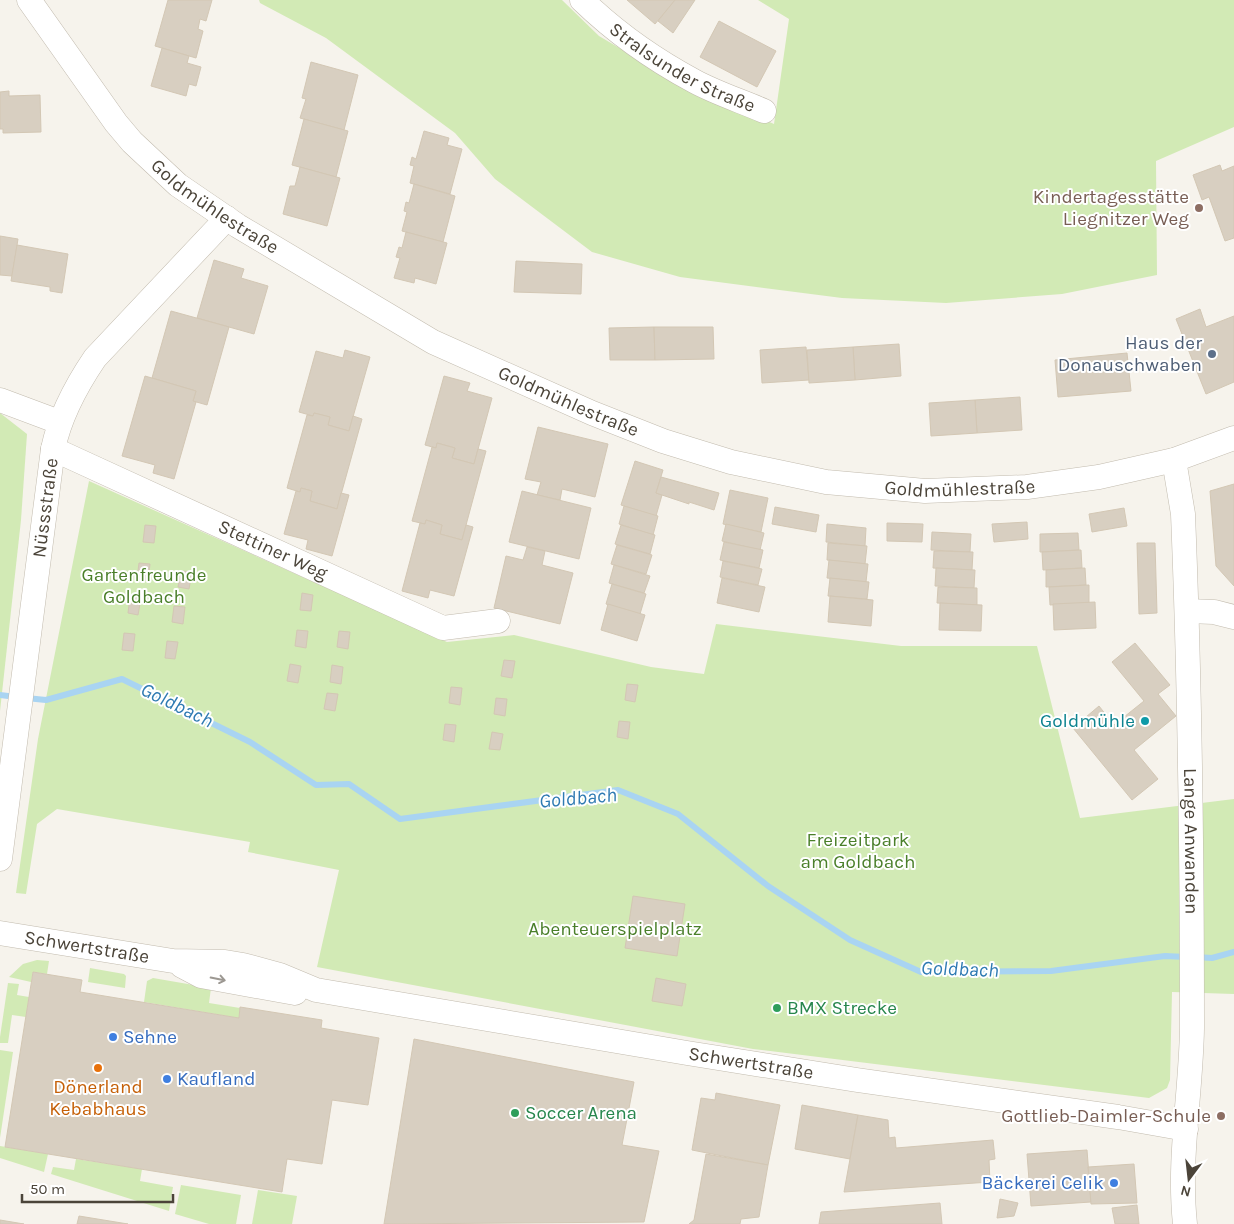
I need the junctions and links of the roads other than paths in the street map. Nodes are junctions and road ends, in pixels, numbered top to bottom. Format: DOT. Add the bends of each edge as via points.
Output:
graph roads {
  1 [pos="29,0"];
  2 [pos="582,0"];
  3 [pos="764,111"];
  4 [pos="227,218"];
  5 [pos="0,400"];
  6 [pos="59,422"];
  7 [pos="1234,438"];
  8 [pos="53,449"];
  9 [pos="1174,460"];
  10 [pos="1187,611"];
  11 [pos="1234,617"];
  12 [pos="498,621"];
  13 [pos="0,858"];
  14 [pos="0,933"];
  15 [pos="1186,1129"];
  16 [pos="1185,1224"];
  1 -- 4 [label="street, Goldmühlestraße" via="132,142 178,185"];
  2 -- 3 [label="street, Stralsunder Straße" via="608,25 655,58 694,81"];
  4 -- 6 [label="street, Nüssstraße" via="95,358"];
  4 -- 9 [label="street, Goldmühlestraße" via="433,342 592,413 723,460 826,482 925,491 1047,485"];
  5 -- 6 [label="street"];
  6 -- 8 [label="street, Nüssstraße"];
  7 -- 9 [label="street, Goldmühlestraße"];
  8 -- 12 [label="street, Stettiner Weg" via="443,628"];
  8 -- 13 [label="street, Nüssstraße"];
  9 -- 10 [label="street, Lange Anwanden" via="1183,514"];
  10 -- 11 [label="street"];
  10 -- 15 [label="street, Lange Anwanden" via="1192,1031"];
  14 -- 15 [label="street, Schwertstraße" via="173,961 201,976 303,995 316,990 696,1055"];
  15 -- 16 [label="street, Lange Anwanden"];
}
